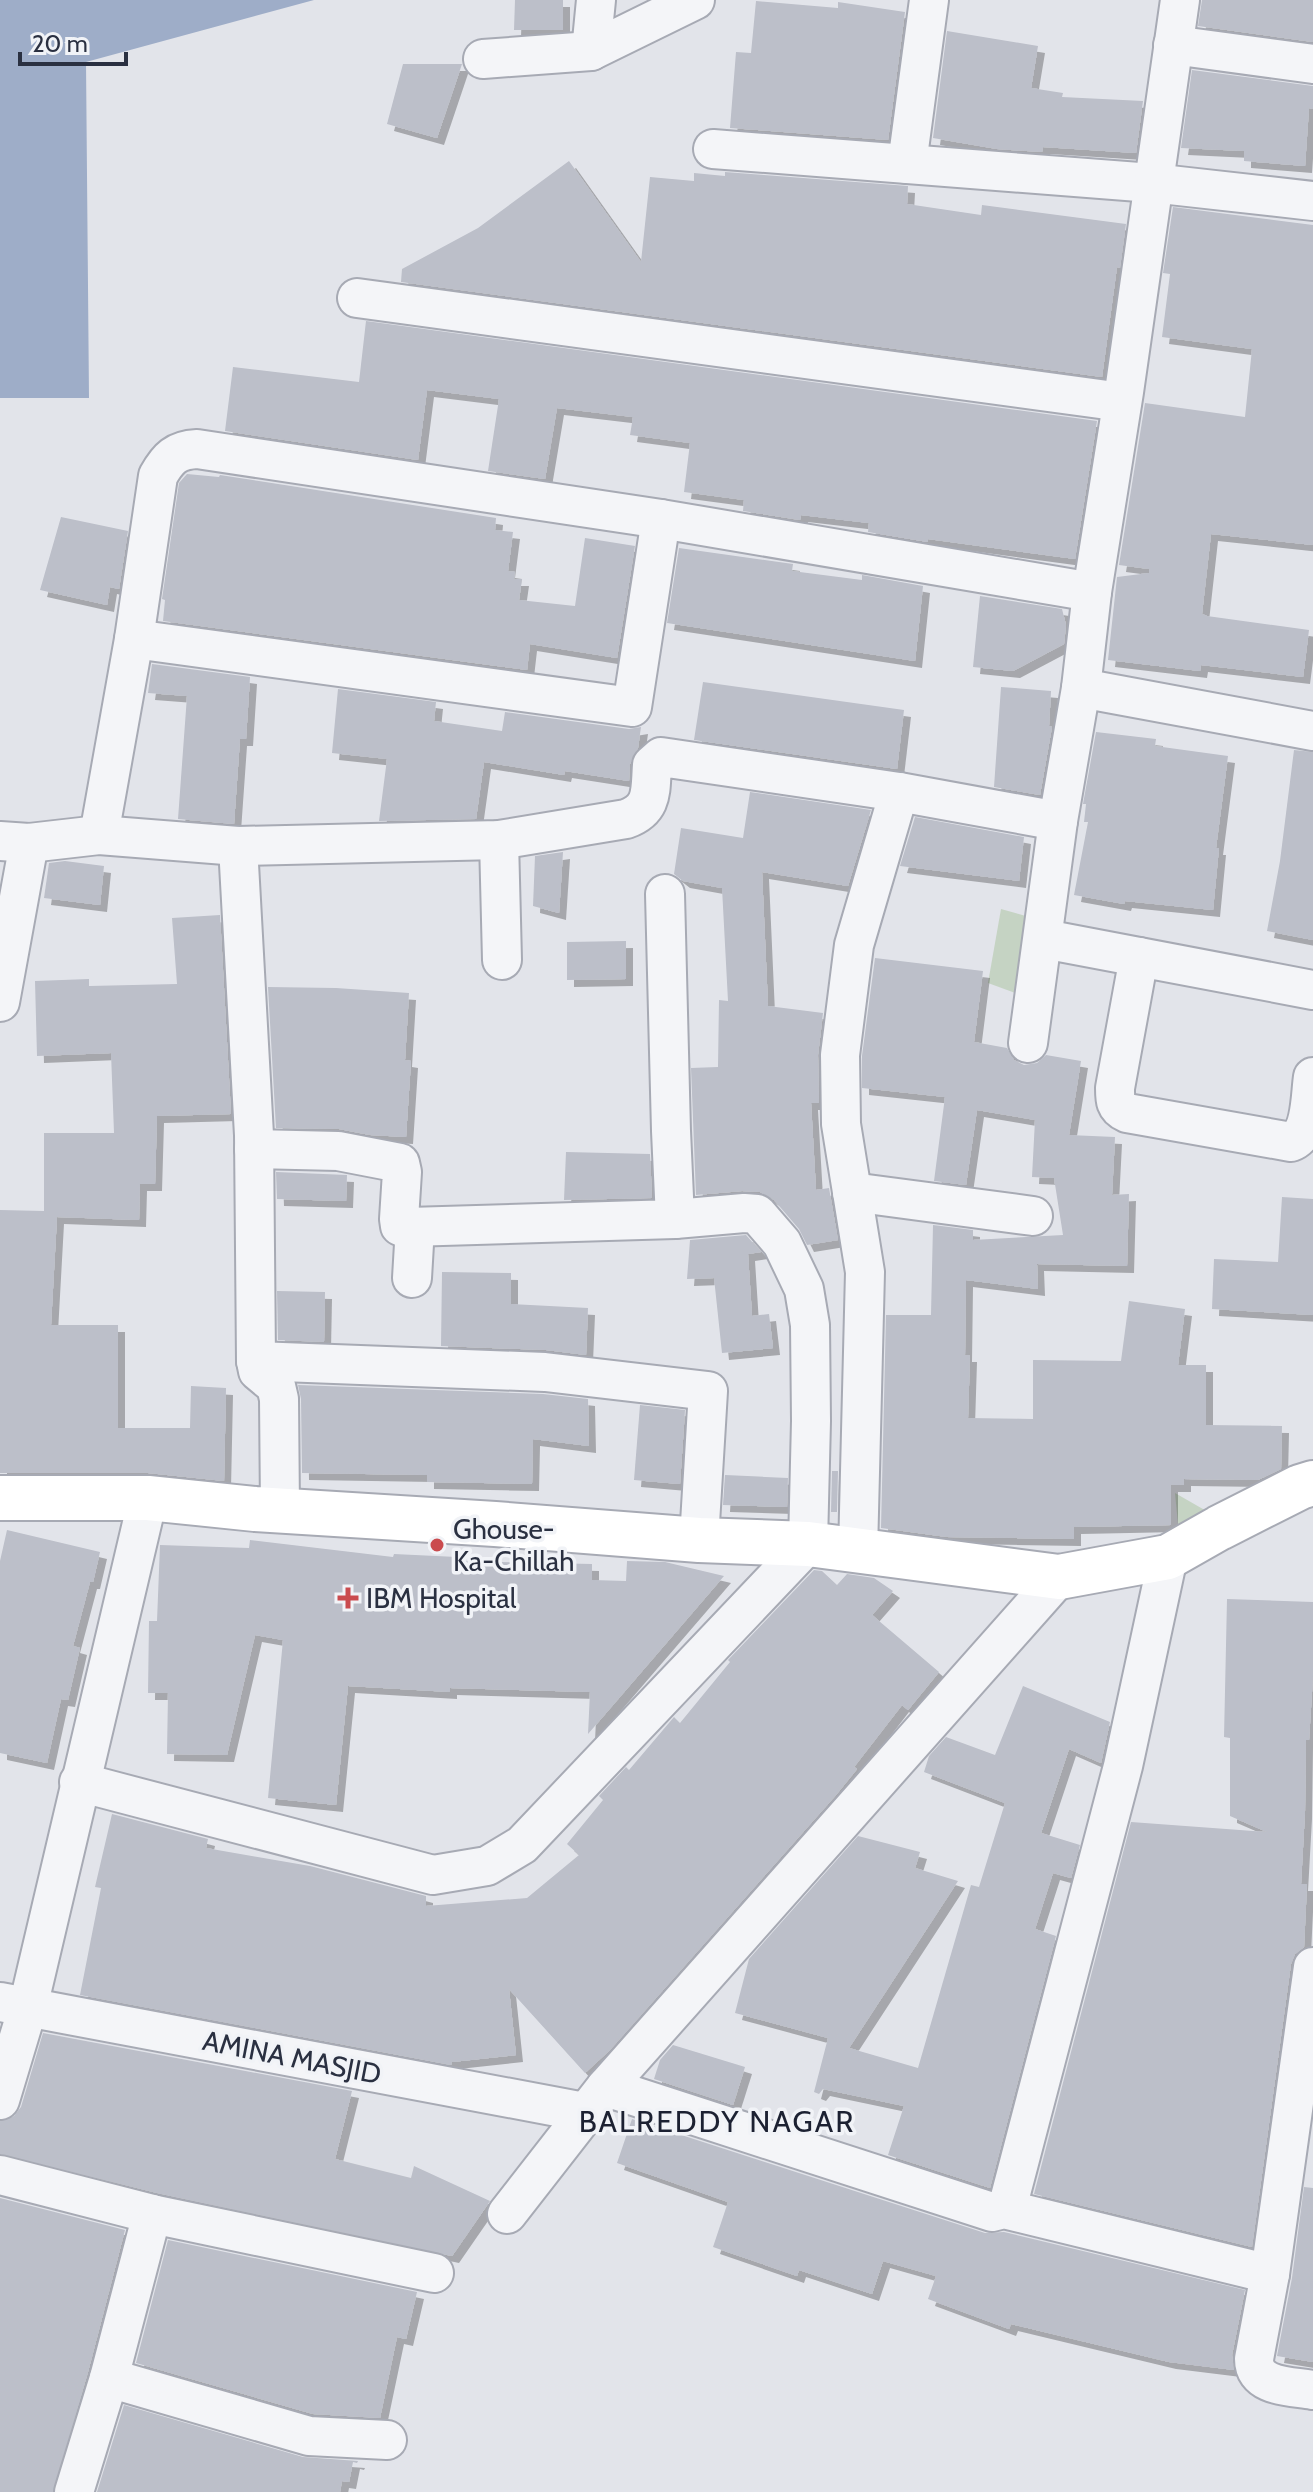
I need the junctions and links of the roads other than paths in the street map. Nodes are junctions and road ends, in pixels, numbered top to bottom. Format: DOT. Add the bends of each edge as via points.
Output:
graph roads {
  1 [pos="596,0"];
  2 [pos="695,0"];
  3 [pos="929,0"];
  4 [pos="1180,0"];
  5 [pos="1173,45"];
  6 [pos="591,51"];
  7 [pos="483,59"];
  8 [pos="1313,64"];
  9 [pos="713,149"];
  10 [pos="907,164"];
  11 [pos="1152,183"];
  12 [pos="1313,201"];
  13 [pos="357,298"];
  14 [pos="1122,402"];
  15 [pos="661,519"];
  16 [pos="1092,592"];
  17 [pos="134,639"];
  18 [pos="1081,688"];
  19 [pos="1313,731"];
  20 [pos="899,792"];
  21 [pos="1058,821"];
  22 [pos="99,835"];
  23 [pos="499,840"];
  24 [pos="14,842"];
  25 [pos="238,846"];
  26 [pos="665,894"];
  27 [pos="1044,939"];
  28 [pos="1139,957"];
  29 [pos="502,960"];
  30 [pos="1313,990"];
  31 [pos="0,1002"];
  32 [pos="1028,1043"];
  33 [pos="1313,1077"];
  34 [pos="254,1149"];
  35 [pos="852,1192"];
  36 [pos="1033,1216"];
  37 [pos="675,1219"];
  38 [pos="415,1227"];
  39 [pos="412,1278"];
  40 [pos="256,1361"];
  41 [pos="1313,1483"];
  42 [pos="0,1498"];
  43 [pos="148,1498"];
  44 [pos="280,1510"];
  45 [pos="699,1540"];
  46 [pos="808,1544"];
  47 [pos="858,1552"];
  48 [pos="1168,1557"];
  49 [pos="1059,1577"];
  50 [pos="79,1782"];
  51 [pos="1313,1967"];
  52 [pos="14,2004"];
  53 [pos="0,2100"];
  54 [pos="595,2100"];
  55 [pos="0,2175"];
  56 [pos="1004,2209"];
  57 [pos="152,2214"];
  58 [pos="507,2214"];
  59 [pos="434,2273"];
  60 [pos="1270,2274"];
  61 [pos="109,2378"];
  62 [pos="1313,2390"];
  63 [pos="387,2440"];
  64 [pos="74,2492"];
  1 -- 6 [label="street"];
  2 -- 6 [label="street"];
  3 -- 10 [label="street"];
  4 -- 5 [label="street"];
  5 -- 8 [label="street"];
  5 -- 11 [label="street"];
  6 -- 7 [label="street"];
  9 -- 10 [label="street"];
  10 -- 11 [label="street"];
  11 -- 12 [label="street"];
  11 -- 14 [label="street"];
  13 -- 14 [label="street"];
  14 -- 16 [label="street"];
  15 -- 16 [label="street"];
  15 -- 17 [label="street" via="184,449 174,453 158,476"];
  15 -- 17 [label="street" via="632,707"];
  16 -- 18 [label="street"];
  17 -- 22 [label="street"];
  18 -- 19 [label="street"];
  18 -- 21 [label="street"];
  20 -- 21 [label="street"];
  20 -- 23 [label="street" via="661,757 652,765 650,800 637,815"];
  20 -- 35 [label="street" via="854,945 840,1055 841,1124"];
  21 -- 27 [label="street"];
  22 -- 24 [label="street"];
  22 -- 25 [label="street"];
  23 -- 25 [label="street"];
  23 -- 29 [label="street"];
  24 -- 31 [label="street"];
  25 -- 34 [label="street"];
  26 -- 37 [label="street"];
  27 -- 28 [label="street"];
  27 -- 32 [label="street"];
  28 -- 30 [label="street"];
  28 -- 33 [label="street" via="1115,1088 1119,1110 1291,1142 1305,1130"];
  34 -- 38 [label="street" via="355,1152 400,1163 400,1226"];
  34 -- 40 [label="street"];
  35 -- 36 [label="street"];
  35 -- 47 [label="street" via="865,1272"];
  37 -- 38 [label="street"];
  37 -- 46 [label="street" via="757,1214 782,1243 804,1289 810,1325"];
  38 -- 39 [label="street"];
  40 -- 44 [label="street" via="258,1371 276,1386 279,1399"];
  40 -- 45 [label="street" via="545,1372 708,1391"];
  41 -- 48 [label="street"];
  42 -- 43 [label="street"];
  43 -- 44 [label="street"];
  43 -- 50 [label="street"];
  44 -- 45 [label="street"];
  45 -- 46 [label="street"];
  46 -- 47 [label="street"];
  46 -- 50 [label="street" via="522,1845 487,1866 433,1875"];
  47 -- 49 [label="street"];
  48 -- 49 [label="street"];
  48 -- 56 [label="street" via="1123,1766"];
  49 -- 54 [label="street"];
  50 -- 52 [label="street"];
  51 -- 60 [label="street"];
  52 -- 53 [label="street"];
  52 -- 54 [label="street, AMINA MASJID"];
  54 -- 56 [label="street, AMINA MASJID" via="992,2212"];
  54 -- 58 [label="street"];
  55 -- 57 [label="street"];
  56 -- 60 [label="street, AMINA MASJID"];
  57 -- 59 [label="street"];
  57 -- 61 [label="street"];
  60 -- 62 [label="street" via="1256,2373 1267,2382"];
  61 -- 63 [label="street" via="309,2436"];
  61 -- 64 [label="street"];
}
